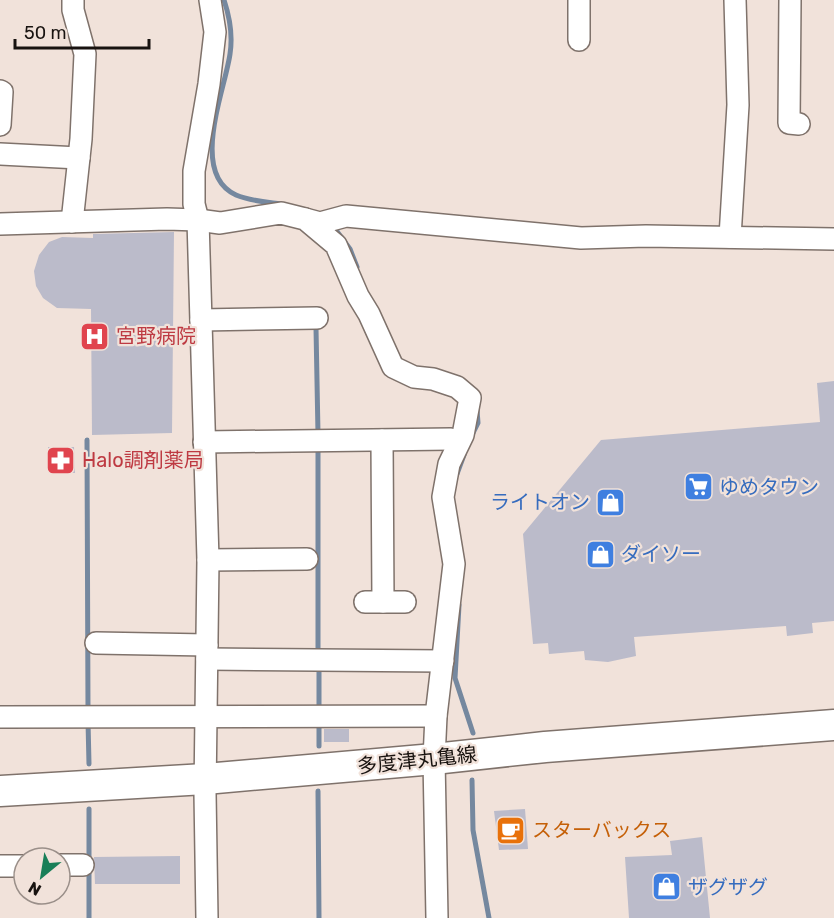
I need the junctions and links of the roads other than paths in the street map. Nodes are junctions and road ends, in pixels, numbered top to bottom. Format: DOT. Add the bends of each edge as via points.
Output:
graph roads {
  1 [pos="73,0"];
  2 [pos="210,0"];
  3 [pos="579,0"];
  4 [pos="735,0"];
  5 [pos="790,0"];
  6 [pos="579,40"];
  7 [pos="0,91"];
  8 [pos="799,124"];
  9 [pos="0,125"];
  10 [pos="0,154"];
  11 [pos="79,158"];
  12 [pos="198,220"];
  13 [pos="312,221"];
  14 [pos="72,222"];
  15 [pos="0,224"];
  16 [pos="730,237"];
  17 [pos="834,239"];
  18 [pos="317,318"];
  19 [pos="201,320"];
  20 [pos="451,439"];
  21 [pos="382,440"];
  22 [pos="204,442"];
  23 [pos="307,559"];
  24 [pos="208,560"];
  25 [pos="405,602"];
  26 [pos="96,643"];
  27 [pos="207,652"];
  28 [pos="443,661"];
  29 [pos="206,716"];
  30 [pos="436,716"];
  31 [pos="0,717"];
  32 [pos="834,725"];
  33 [pos="434,759"];
  34 [pos="205,779"];
  35 [pos="0,790"];
  36 [pos="72,865"];
  37 [pos="83,865"];
  38 [pos="207,918"];
  39 [pos="437,918"];
  1 -- 11 [label="street" via="85,54"];
  2 -- 12 [label="street" via="215,32 194,171"];
  3 -- 6 [label="street"];
  4 -- 16 [label="street" via="738,105"];
  5 -- 8 [label="street" via="789,123"];
  7 -- 9 [label="street"];
  10 -- 11 [label="street"];
  11 -- 14 [label="street"];
  12 -- 13 [label="street" via="220,223 281,213"];
  12 -- 14 [label="street"];
  12 -- 19 [label="street"];
  13 -- 16 [label="street" via="346,216 581,238"];
  13 -- 28 [label="street" via="336,245 393,367 414,377 457,387 470,399 443,497 454,564"];
  14 -- 15 [label="street"];
  16 -- 17 [label="street"];
  18 -- 19 [label="street"];
  19 -- 22 [label="street"];
  20 -- 21 [label="street"];
  21 -- 22 [label="street"];
  21 -- 25 [label="street" via="374,602"];
  22 -- 24 [label="street"];
  23 -- 24 [label="street"];
  24 -- 27 [label="street"];
  26 -- 27 [label="street"];
  27 -- 28 [label="street"];
  27 -- 29 [label="street"];
  28 -- 30 [label="street"];
  29 -- 30 [label="street"];
  29 -- 31 [label="street"];
  29 -- 34 [label="street"];
  30 -- 33 [label="street"];
  32 -- 33 [label="main road, 多度津丸亀線"];
  33 -- 34 [label="main road, 多度津丸亀線"];
  33 -- 39 [label="street"];
  34 -- 35 [label="main road, 多度津丸亀線"];
  34 -- 38 [label="street"];
  36 -- 37 [label="street"];
}
